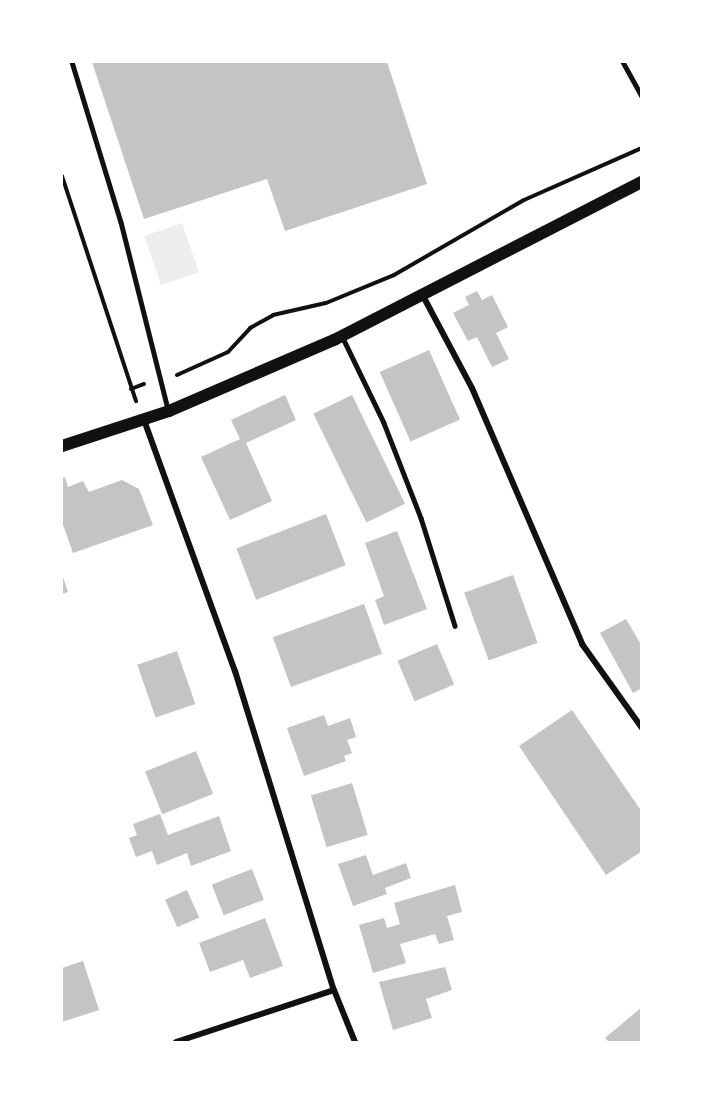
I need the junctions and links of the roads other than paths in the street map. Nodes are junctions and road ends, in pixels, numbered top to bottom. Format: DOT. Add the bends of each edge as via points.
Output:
graph roads {
  1 [pos="72,62"];
  2 [pos="623,62"];
  3 [pos="642,96"];
  4 [pos="642,182"];
  5 [pos="422,294"];
  6 [pos="342,335"];
  7 [pos="169,411"];
  8 [pos="144,420"];
  9 [pos="62,446"];
  10 [pos="455,626"];
  11 [pos="642,728"];
  12 [pos="334,990"];
  13 [pos="176,1042"];
  14 [pos="355,1042"];
  1 -- 7 [label="lane" via="121,222"];
  2 -- 3 [label="lane"];
  4 -- 5 [label="main road"];
  5 -- 6 [label="main road"];
  5 -- 11 [label="street" via="472,388 582,644"];
  6 -- 7 [label="main road"];
  6 -- 10 [label="lane" via="384,423 421,518"];
  7 -- 8 [label="main road"];
  8 -- 9 [label="main road"];
  8 -- 12 [label="street" via="235,671"];
  12 -- 13 [label="street"];
  12 -- 14 [label="street"];
}
